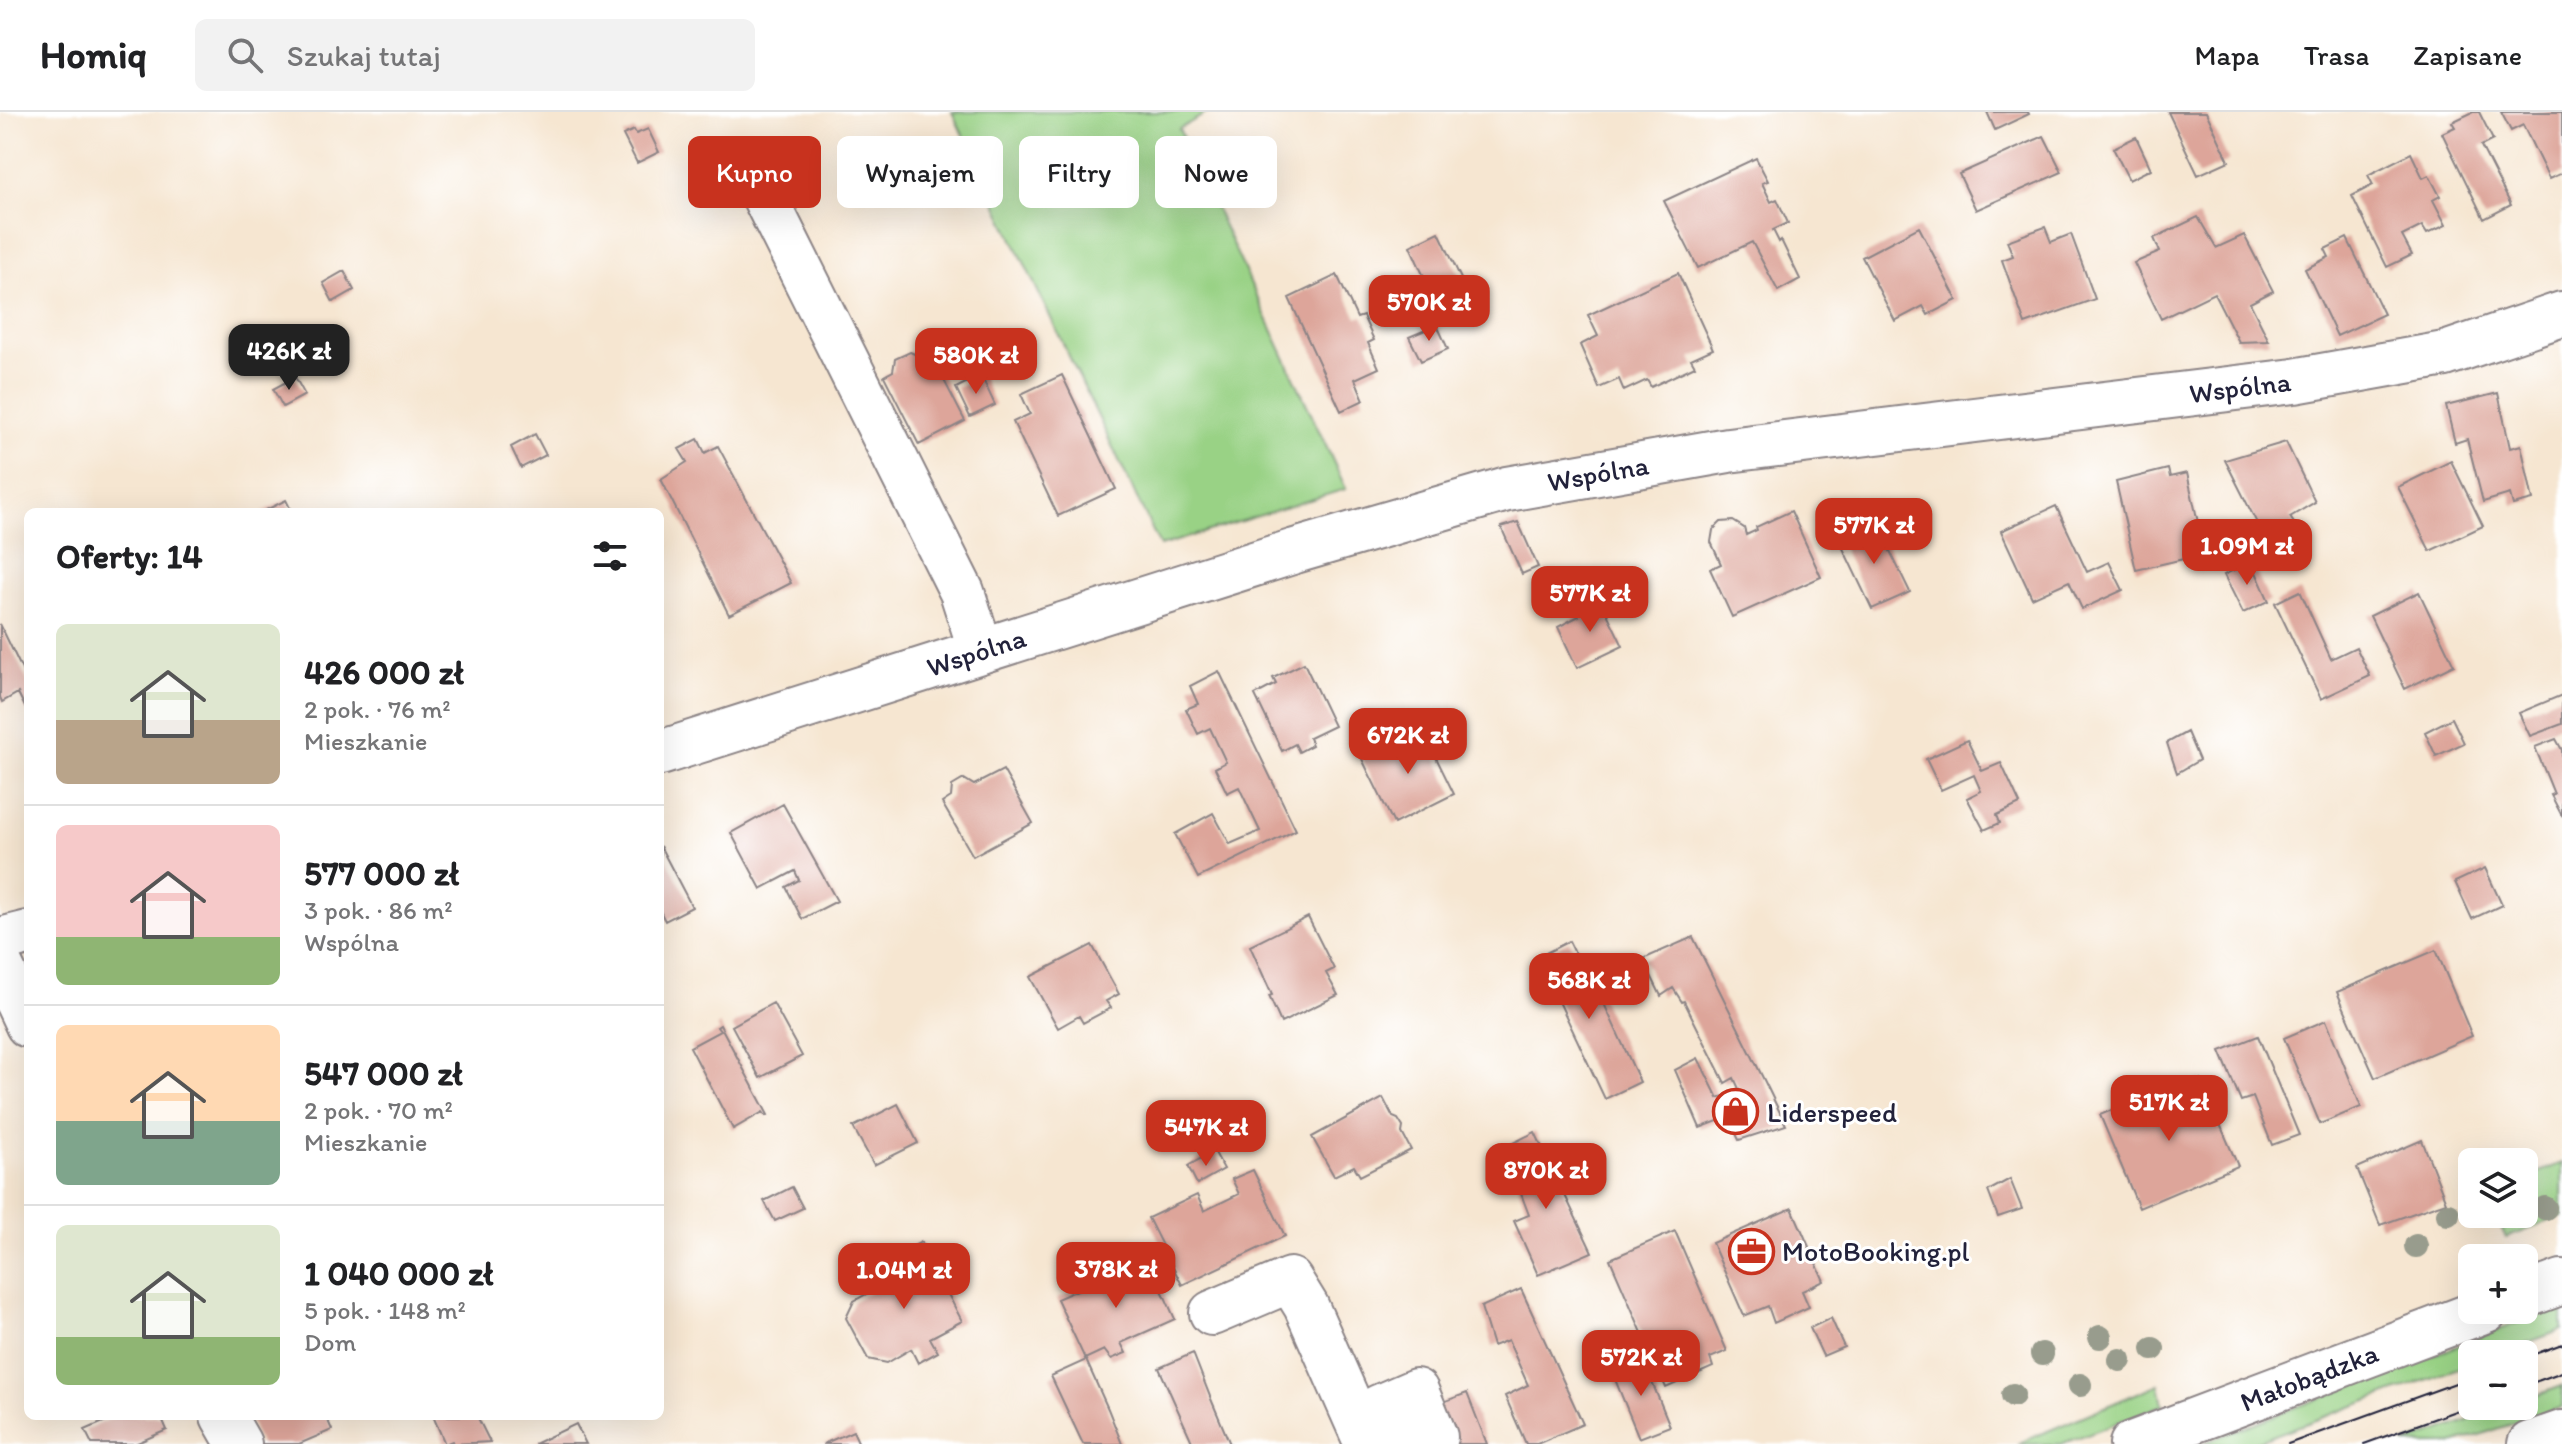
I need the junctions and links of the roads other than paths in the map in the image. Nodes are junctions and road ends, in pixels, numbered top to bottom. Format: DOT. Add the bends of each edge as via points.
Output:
graph roads {
  1 [pos="770,208"];
  2 [pos="2562,314"];
  3 [pos="981,651"];
  4 [pos="664,752"];
  5 [pos="24,934"];
  6 [pos="0,940"];
  7 [pos="0,965"];
  8 [pos="24,1016"];
  9 [pos="2562,1282"];
  10 [pos="2538,1291"];
  11 [pos="1212,1313"];
  12 [pos="2458,1321"];
  13 [pos="225,1420"];
  14 [pos="2562,1433"];
  15 [pos="239,1444"];
  16 [pos="1367,1444"];
  17 [pos="2132,1444"];
  18 [pos="2530,1444"];
  1 -- 3 [label="street" via="962,592"];
  2 -- 3 [label="street, Wspólna" via="2445,354 2294,381 1728,450 1507,489"];
  3 -- 4 [label="street, Wspólna"];
  5 -- 6 [label="street"];
  7 -- 8 [label="street"];
  9 -- 10 [label="street"];
  11 -- 16 [label="street" via="1290,1280"];
  12 -- 17 [label="street, Małobądzka"];
  13 -- 15 [label="street"];
  14 -- 18 [label="street"];
}
